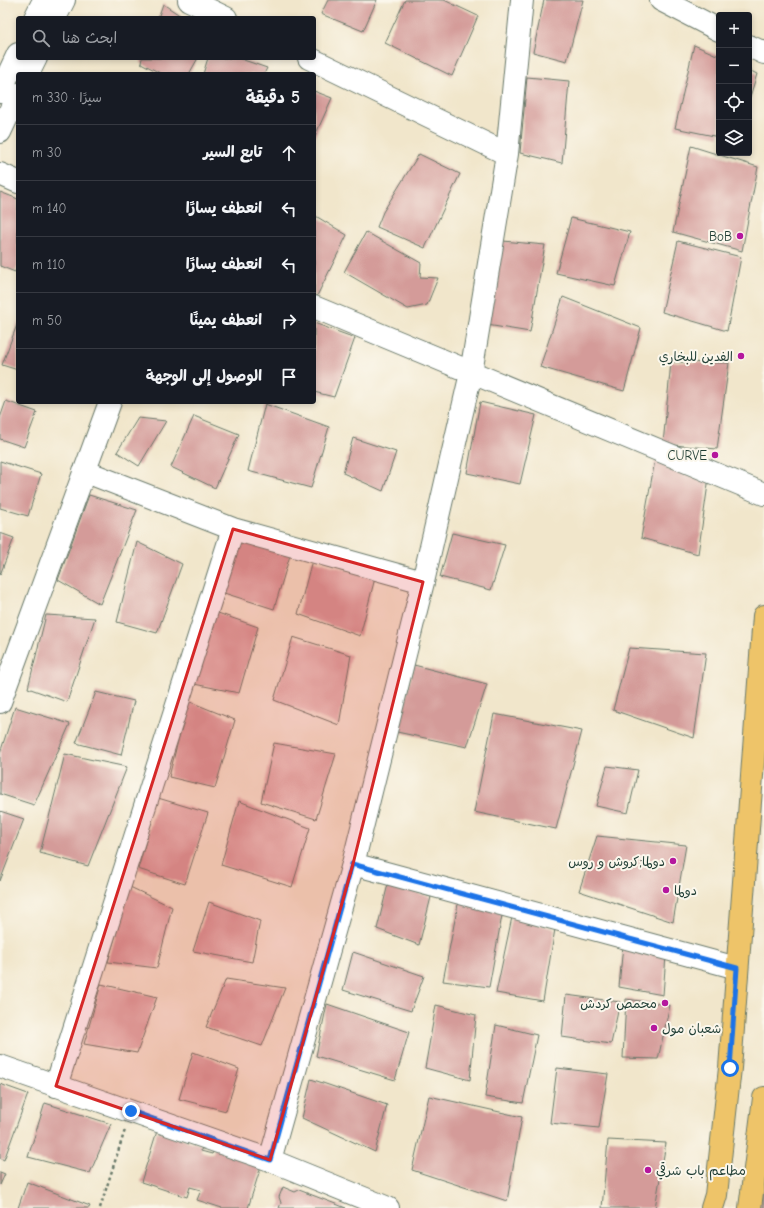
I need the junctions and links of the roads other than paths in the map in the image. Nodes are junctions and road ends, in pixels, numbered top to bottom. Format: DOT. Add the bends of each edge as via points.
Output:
graph roads {
  1 [pos="44,0"];
  2 [pos="64,0"];
  3 [pos="189,0"];
  4 [pos="522,0"];
  5 [pos="661,0"];
  6 [pos="36,16"];
  7 [pos="56,16"];
  8 [pos="222,16"];
  9 [pos="716,28"];
  10 [pos="752,47"];
  11 [pos="764,53"];
  12 [pos="16,58"];
  13 [pos="35,60"];
  14 [pos="313,60"];
  15 [pos="29,72"];
  16 [pos="0,92"];
  17 [pos="16,98"];
  18 [pos="0,132"];
  19 [pos="507,154"];
  20 [pos="0,174"];
  21 [pos="16,181"];
  22 [pos="316,309"];
  23 [pos="471,373"];
  24 [pos="109,404"];
  25 [pos="84,471"];
  26 [pos="764,494"];
  27 [pos="233,529"];
  28 [pos="423,582"];
  29 [pos="764,616"];
  30 [pos="0,702"];
  31 [pos="352,864"];
  32 [pos="737,968"];
  33 [pos="0,1066"];
  34 [pos="56,1086"];
  35 [pos="764,1098"];
  36 [pos="270,1160"];
  37 [pos="388,1208"];
  38 [pos="712,1208"];
  39 [pos="750,1208"];
  1 -- 6 [label="street"];
  2 -- 7 [label="street"];
  3 -- 8 [label="street"];
  4 -- 19 [label="street"];
  5 -- 9 [label="street"];
  10 -- 11 [label="street"];
  12 -- 16 [label="street"];
  13 -- 15 [label="street"];
  14 -- 19 [label="street"];
  17 -- 18 [label="street"];
  19 -- 23 [label="street"];
  20 -- 21 [label="street"];
  22 -- 23 [label="street"];
  23 -- 26 [label="street"];
  23 -- 28 [label="street"];
  24 -- 25 [label="street"];
  25 -- 27 [label="street"];
  25 -- 30 [label="street"];
  27 -- 28 [label="street"];
  27 -- 34 [label="street"];
  28 -- 31 [label="street"];
  29 -- 32 [label="main road"];
  31 -- 32 [label="street"];
  31 -- 36 [label="street"];
  32 -- 38 [label="main road" via="730,1068 716,1195"];
  33 -- 34 [label="street"];
  34 -- 36 [label="street"];
  35 -- 39 [label="main road"];
  36 -- 37 [label="street"];
}
